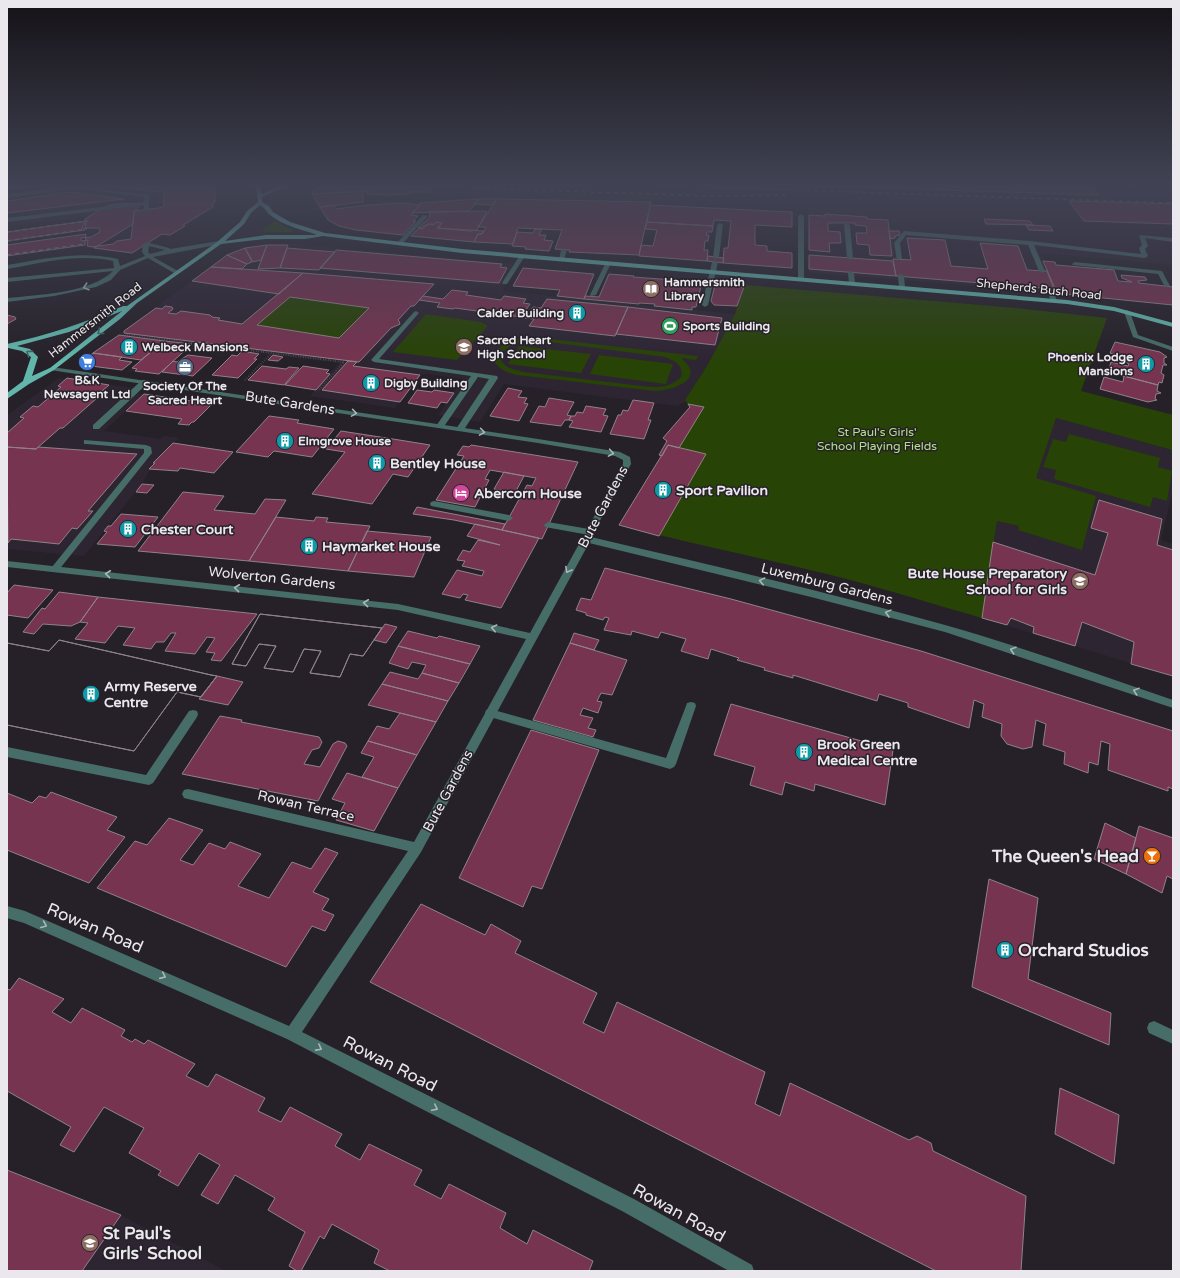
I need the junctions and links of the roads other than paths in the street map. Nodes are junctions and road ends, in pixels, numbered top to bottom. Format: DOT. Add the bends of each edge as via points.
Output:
graph roads {
  1 [pos="1030,243"];
  2 [pos="214,244"];
  3 [pos="217,244"];
  4 [pos="396,244"];
  5 [pos="399,244"];
  6 [pos="717,244"];
  7 [pos="801,244"];
  8 [pos="849,244"];
  9 [pos="897,244"];
  10 [pos="1036,244"];
  11 [pos="1144,244"];
  12 [pos="172,250"];
  13 [pos="564,250"];
  14 [pos="148,256"];
  15 [pos="522,256"];
  16 [pos="850,258"];
  17 [pos="561,259"];
  18 [pos="899,259"];
  19 [pos="608,263"];
  20 [pos="1075,264"];
  21 [pos="7,267"];
  22 [pos="118,269"];
  23 [pos="714,271"];
  24 [pos="1042,271"];
  25 [pos="176,272"];
  26 [pos="851,272"];
  27 [pos="901,276"];
  28 [pos="801,279"];
  29 [pos="7,280"];
  30 [pos="505,283"];
  31 [pos="852,283"];
  32 [pos="1167,286"];
  33 [pos="902,287"];
  34 [pos="1049,288"];
  35 [pos="593,295"];
  36 [pos="7,300"];
  37 [pos="1054,300"];
  38 [pos="135,302"];
  39 [pos="705,305"];
  40 [pos="1127,312"];
  41 [pos="416,313"];
  42 [pos="1173,325"];
  43 [pos="7,346"];
  44 [pos="1173,349"];
  45 [pos="52,369"];
  46 [pos="476,375"];
  47 [pos="26,382"];
  48 [pos="146,382"];
  49 [pos="7,397"];
  50 [pos="440,426"];
  51 [pos="96,427"];
  52 [pos="460,429"];
  53 [pos="87,442"];
  54 [pos="434,504"];
  55 [pos="509,518"];
  56 [pos="548,525"];
  57 [pos="587,536"];
  58 [pos="7,564"];
  59 [pos="55,569"];
  60 [pos="532,637"];
  61 [pos="1173,704"];
  62 [pos="691,706"];
  63 [pos="490,713"];
  64 [pos="193,714"];
  65 [pos="7,752"];
  66 [pos="188,794"];
  67 [pos="417,848"];
  68 [pos="7,912"];
  69 [pos="1154,1028"];
  70 [pos="292,1034"];
  71 [pos="1173,1037"];
  72 [pos="746,1271"];
  1 -- 24 [label="street"];
  2 -- 12 [label="street"];
  3 -- 25 [label="main road, Hammersmith Road"];
  4 -- 5 [label="main road, Shepherds Bush Road"];
  5 -- 15 [label="main road, Shepherds Bush Road"];
  6 -- 23 [label="street"];
  7 -- 28 [label="street"];
  8 -- 16 [label="street"];
  9 -- 18 [label="street"];
  10 -- 11 [label="street" via="1145,256 1142,248"];
  12 -- 14 [label="street"];
  12 -- 14 [label="street" via="146,244 145,252"];
  13 -- 17 [label="street"];
  14 -- 22 [label="street"];
  14 -- 25 [label="street"];
  15 -- 17 [label="main road, Shepherds Bush Road"];
  15 -- 30 [label="street"];
  17 -- 19 [label="main road, Shepherds Bush Road"];
  19 -- 23 [label="main road, Shepherds Bush Road"];
  19 -- 35 [label="street"];
  20 -- 32 [label="street" via="1160,272"];
  21 -- 22 [label="street" via="75,257 100,257 116,260"];
  22 -- 29 [label="street"];
  22 -- 36 [label="street, one-way" via="111,278 71,292"];
  23 -- 28 [label="main road, Shepherds Bush Road"];
  23 -- 39 [label="street"];
  25 -- 38 [label="main road, Hammersmith Road"];
  26 -- 31 [label="street"];
  27 -- 33 [label="street"];
  28 -- 31 [label="main road, Shepherds Bush Road"];
  31 -- 33 [label="main road, Shepherds Bush Road"];
  33 -- 37 [label="main road, Shepherds Bush Road"];
  34 -- 37 [label="street"];
  37 -- 40 [label="main road, Shepherds Bush Road"];
  38 -- 43 [label="main road" via="88,324"];
  38 -- 45 [label="main road, Hammersmith Road, one-way"];
  40 -- 42 [label="main road, Shepherds Bush Road"];
  40 -- 44 [label="street" via="1135,336"];
  41 -- 46 [label="street" via="374,360"];
  47 -- 43 [label="main road, Hammersmith Road, one-way" via="35,358 23,349"];
  45 -- 47 [label="main road, Hammersmith Road"];
  45 -- 48 [label="street, Bute Gardens"];
  46 -- 50 [label="street"];
  46 -- 52 [label="street" via="494,378"];
  47 -- 49 [label="main road, Hammersmith Road"];
  48 -- 50 [label="street, Bute Gardens, one-way"];
  48 -- 51 [label="street"];
  50 -- 52 [label="street, Bute Gardens"];
  52 -- 57 [label="street, Bute Gardens, one-way" via="622,455 627,459 627,464"];
  53 -- 59 [label="street" via="146,447 148,453"];
  54 -- 55 [label="street"];
  56 -- 57 [label="street, Luxemburg Gardens"];
  57 -- 60 [label="street, Bute Gardens, one-way"];
  61 -- 57 [label="street, Luxemburg Gardens, one-way" via="1073,669 944,629"];
  58 -- 59 [label="street, Wolverton Gardens"];
  60 -- 59 [label="street, Wolverton Gardens, one-way" via="398,607"];
  60 -- 63 [label="street, Bute Gardens"];
  62 -- 63 [label="street" via="670,764"];
  63 -- 67 [label="street, Bute Gardens"];
  64 -- 65 [label="street" via="149,780"];
  66 -- 67 [label="street, Rowan Terrace"];
  67 -- 70 [label="street, Bute Gardens"];
  68 -- 70 [label="street, Rowan Road, one-way" via="25,917 126,960"];
  69 -- 71 [label="street"];
  70 -- 72 [label="street, Rowan Road, one-way" via="628,1205"];
}
